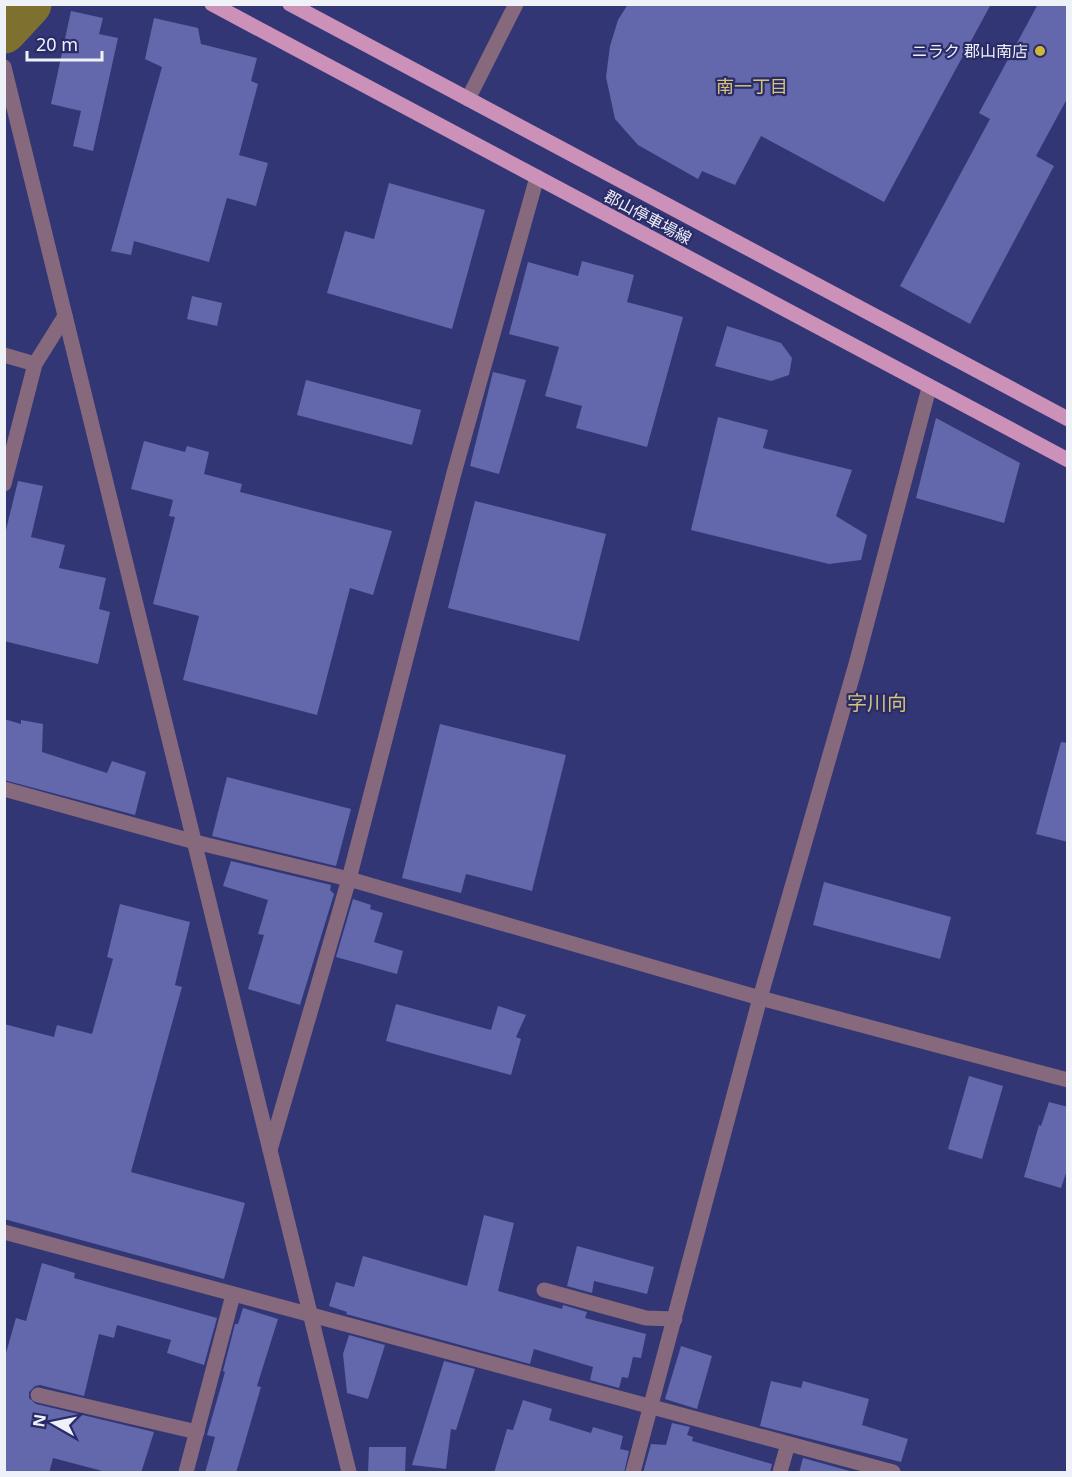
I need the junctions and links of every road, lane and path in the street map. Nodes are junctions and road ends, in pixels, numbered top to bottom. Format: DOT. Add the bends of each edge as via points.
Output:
graph roads {
  1 [pos="212,4"];
  2 [pos="290,4"];
  3 [pos="516,4"];
  4 [pos="4,67"];
  5 [pos="468,99"];
  6 [pos="537,177"];
  7 [pos="65,316"];
  8 [pos="4,355"];
  9 [pos="35,364"];
  10 [pos="929,388"];
  11 [pos="1068,419"];
  12 [pos="1068,460"];
  13 [pos="4,484"];
  14 [pos="4,789"];
  15 [pos="195,842"];
  16 [pos="349,879"];
  17 [pos="760,998"];
  18 [pos="1068,1080"];
  19 [pos="270,1150"];
  20 [pos="4,1232"];
  21 [pos="544,1290"];
  22 [pos="234,1295"];
  23 [pos="310,1313"];
  24 [pos="675,1319"];
  25 [pos="38,1395"];
  26 [pos="650,1406"];
  27 [pos="196,1432"];
  28 [pos="788,1444"];
  29 [pos="186,1473"];
  30 [pos="349,1473"];
  31 [pos="633,1473"];
  32 [pos="780,1473"];
  33 [pos="893,1473"];
  1 -- 6 [label="main road, 郡山停車場線"];
  2 -- 5 [label="main road, 郡山停車場線"];
  3 -- 5 [label="street"];
  4 -- 7 [label="street"];
  5 -- 11 [label="main road, 郡山停車場線"];
  6 -- 10 [label="main road, 郡山停車場線"];
  6 -- 16 [label="street" via="454,473"];
  7 -- 9 [label="street"];
  7 -- 15 [label="street"];
  8 -- 9 [label="street"];
  9 -- 13 [label="street"];
  10 -- 12 [label="main road, 郡山停車場線"];
  10 -- 17 [label="street" via="856,664"];
  14 -- 15 [label="street"];
  15 -- 16 [label="street"];
  15 -- 19 [label="street"];
  16 -- 17 [label="street"];
  16 -- 19 [label="street"];
  17 -- 18 [label="street"];
  17 -- 24 [label="street"];
  19 -- 23 [label="street"];
  20 -- 22 [label="street"];
  21 -- 24 [label="street" via="646,1318"];
  22 -- 23 [label="street"];
  22 -- 27 [label="street"];
  23 -- 26 [label="street"];
  23 -- 30 [label="street"];
  24 -- 26 [label="street"];
  25 -- 27 [label="street"];
  26 -- 28 [label="street"];
  26 -- 31 [label="street"];
  27 -- 29 [label="street"];
  28 -- 32 [label="street"];
  28 -- 33 [label="street"];
}
